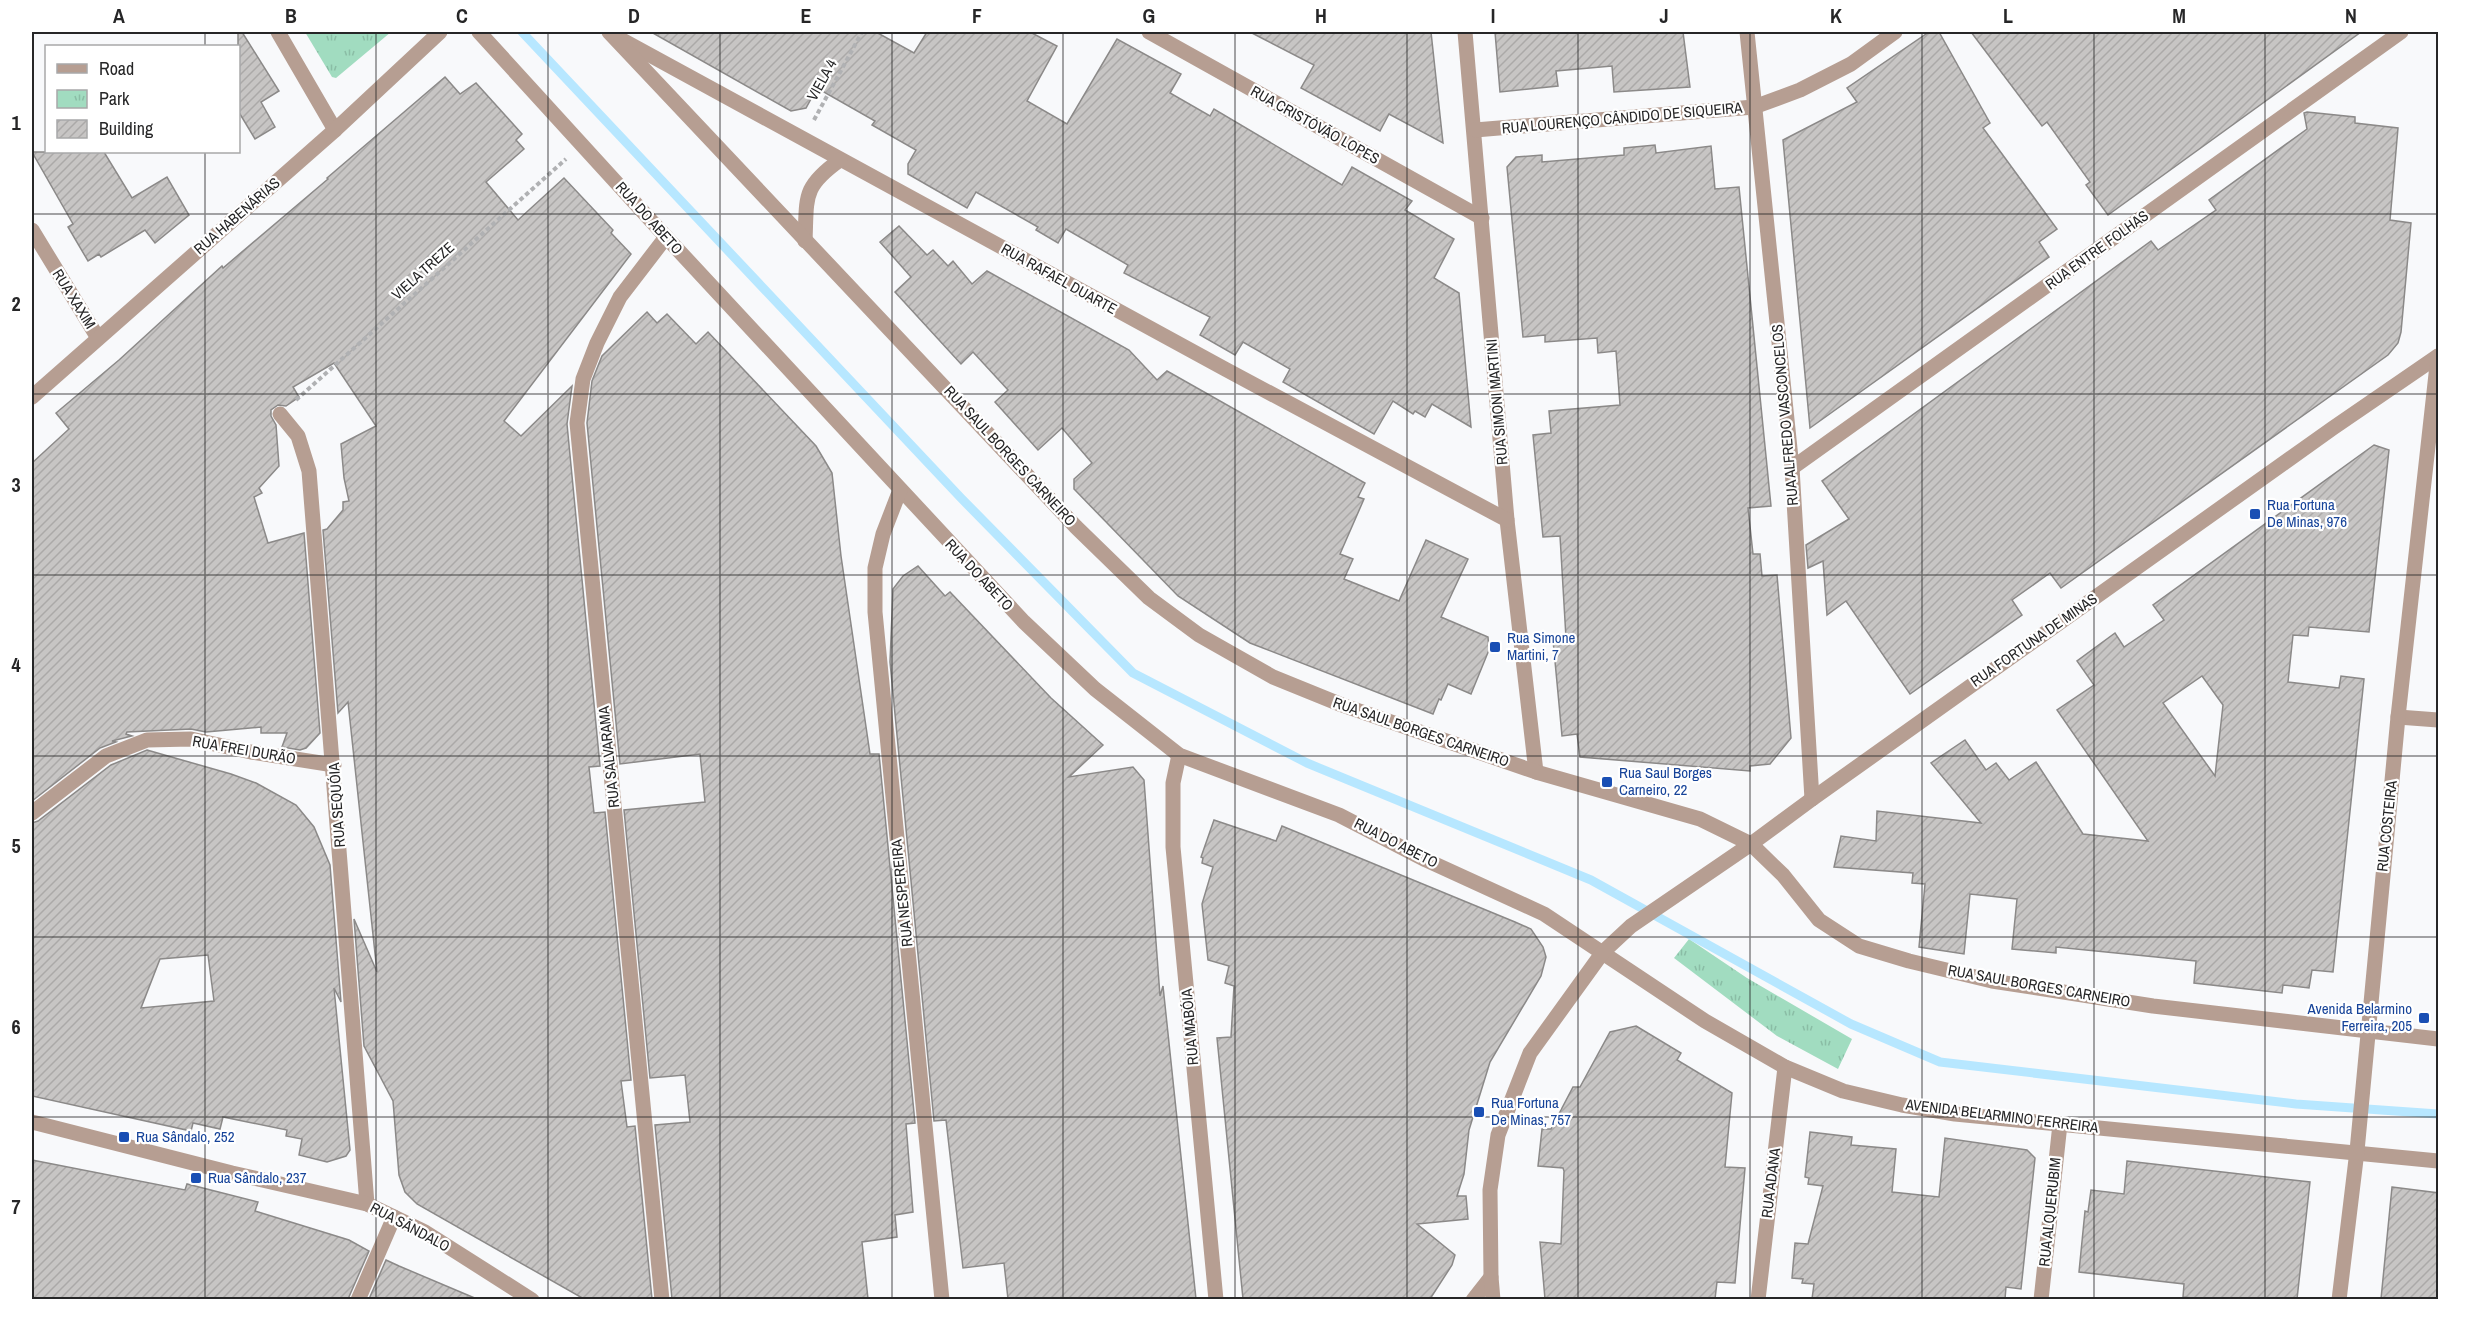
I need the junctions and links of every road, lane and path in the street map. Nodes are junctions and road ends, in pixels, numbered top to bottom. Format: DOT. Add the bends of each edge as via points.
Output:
graph roads {
  1 [pos="278,32"];
  2 [pos="440,32"];
  3 [pos="479,32"];
  4 [pos="862,32"];
  5 [pos="1149,32"];
  6 [pos="1465,32"];
  7 [pos="1747,32"];
  8 [pos="1894,32"];
  9 [pos="2401,32"];
  10 [pos="611,33"];
  11 [pos="1754,106"];
  12 [pos="335,130"];
  13 [pos="1475,130"];
  14 [pos="803,139"];
  15 [pos="582,145"];
  16 [pos="840,160"];
  17 [pos="1482,218"];
  18 [pos="32,230"];
  19 [pos="666,237"];
  20 [pos="805,240"];
  21 [pos="98,338"];
  22 [pos="2438,354"];
  23 [pos="32,397"];
  24 [pos="280,414"];
  25 [pos="1792,468"];
  26 [pos="900,490"];
  27 [pos="1507,520"];
  28 [pos="2398,717"];
  29 [pos="2439,720"];
  30 [pos="1179,755"];
  31 [pos="334,765"];
  32 [pos="1536,772"];
  33 [pos="1812,798"];
  34 [pos="32,813"];
  35 [pos="1751,844"];
  36 [pos="1603,952"];
  37 [pos="2367,1032"];
  38 [pos="2439,1039"];
  39 [pos="1785,1067"];
  40 [pos="32,1122"];
  41 [pos="2060,1124"];
  42 [pos="2357,1151"];
  43 [pos="2439,1161"];
  44 [pos="367,1204"];
  45 [pos="394,1217"];
  46 [pos="1491,1278"];
  47 [pos="358,1299"];
  48 [pos="532,1299"];
  49 [pos="662,1299"];
  50 [pos="942,1299"];
  51 [pos="1216,1299"];
  52 [pos="1473,1299"];
  53 [pos="1493,1299"];
  54 [pos="1758,1299"];
  55 [pos="2040,1299"];
  56 [pos="2339,1299"];
  1 -- 12 [label="street"];
  2 -- 12 [label="street, RUA HABENÁRIAS"];
  3 -- 15 [label="street, RUA DO ABETO"];
  4 -- 14 [label="path, VIELA 4"];
  5 -- 17 [label="street, RUA CRISTÓVÃO LOPES"];
  6 -- 13 [label="street, RUA SIMONI MARTINI"];
  7 -- 11 [label="street, RUA ALFREDO VASCONCELOS"];
  8 -- 11 [label="street, RUA LOURENÇO CÂNDIDO DE SIQUEIRA" via="1851,64 1800,90"];
  9 -- 25 [label="street, RUA ENTRE FOLHAS"];
  10 -- 14 [label="street, RUA RAFAEL DUARTE"];
  10 -- 20 [label="street, RUA SAUL BORGES CARNEIRO"];
  11 -- 13 [label="street, RUA LOURENÇO CÂNDIDO DE SIQUEIRA"];
  11 -- 25 [label="street, RUA ALFREDO VASCONCELOS"];
  12 -- 21 [label="street, RUA HABENÁRIAS"];
  13 -- 17 [label="street, RUA SIMONI MARTINI"];
  14 -- 16 [label="street, RUA RAFAEL DUARTE"];
  15 -- 19 [label="street, RUA DO ABETO"];
  15 -- 24 [label="path, VIELA TREZE"];
  16 -- 20 [label="street" via="821,174 809,192"];
  16 -- 27 [label="street, RUA RAFAEL DUARTE"];
  17 -- 27 [label="street, RUA SIMONI MARTINI"];
  18 -- 21 [label="street, RUA XAXIM"];
  19 -- 26 [label="street, RUA DO ABETO"];
  19 -- 49 [label="street, RUA SALVARAMA" via="620,297 597,343 583,379 577,423"];
  20 -- 32 [label="street, RUA SAUL BORGES CARNEIRO" via="1076,527 1149,598 1199,635 1273,677"];
  21 -- 23 [label="street, RUA HABENÁRIAS"];
  22 -- 28 [label="street, RUA COSTEIRA"];
  22 -- 33 [label="street, RUA FORTUNA DE MINAS"];
  24 -- 31 [label="street, RUA SEQUÓIA" via="298,436 309,471"];
  25 -- 33 [label="street, RUA ALFREDO VASCONCELOS"];
  26 -- 30 [label="street, RUA DO ABETO" via="1024,622 1095,689"];
  26 -- 50 [label="street, RUA NESPEREIRA" via="875,568 875,612"];
  27 -- 32 [label="street, RUA SIMONI MARTINI"];
  28 -- 29 [label="street"];
  28 -- 37 [label="street, RUA COSTEIRA"];
  30 -- 36 [label="street, RUA DO ABETO" via="1339,815 1544,914"];
  30 -- 51 [label="street, RUA MABÓIA" via="1173,783 1173,847"];
  31 -- 34 [label="street, RUA FREI DURÃO" via="191,739 147,740 105,756"];
  31 -- 44 [label="street, RUA SEQUÓIA"];
  32 -- 35 [label="street, RUA SAUL BORGES CARNEIRO" via="1700,819"];
  33 -- 35 [label="street, RUA FORTUNA DE MINAS"];
  35 -- 36 [label="street, RUA FORTUNA DE MINAS" via="1631,926"];
  35 -- 37 [label="street, RUA SAUL BORGES CARNEIRO" via="1783,875 1819,920 1859,946 1992,981 2153,1006"];
  36 -- 39 [label="street, AVENIDA BELARMINO FERREIRA" via="1705,1022"];
  36 -- 46 [label="street" via="1530,1053 1498,1135 1490,1190"];
  37 -- 38 [label="street, RUA SAUL BORGES CARNEIRO"];
  37 -- 42 [label="street, RUA COSTEIRA"];
  39 -- 41 [label="street, AVENIDA BELARMINO FERREIRA" via="1843,1091 1902,1106"];
  39 -- 54 [label="street, RUA ADANA"];
  40 -- 44 [label="street, RUA SÃNDALO"];
  41 -- 42 [label="street, AVENIDA BELARMINO FERREIRA"];
  41 -- 55 [label="street, RUA ALQUERUBIM"];
  42 -- 43 [label="street, AVENIDA BELARMINO FERREIRA"];
  42 -- 56 [label="street, RUA COSTEIRA"];
  44 -- 45 [label="street, RUA SÃNDALO"];
  45 -- 47 [label="street"];
  45 -- 48 [label="street, RUA SÃNDALO"];
  46 -- 52 [label="street"];
  46 -- 53 [label="street"];
}
